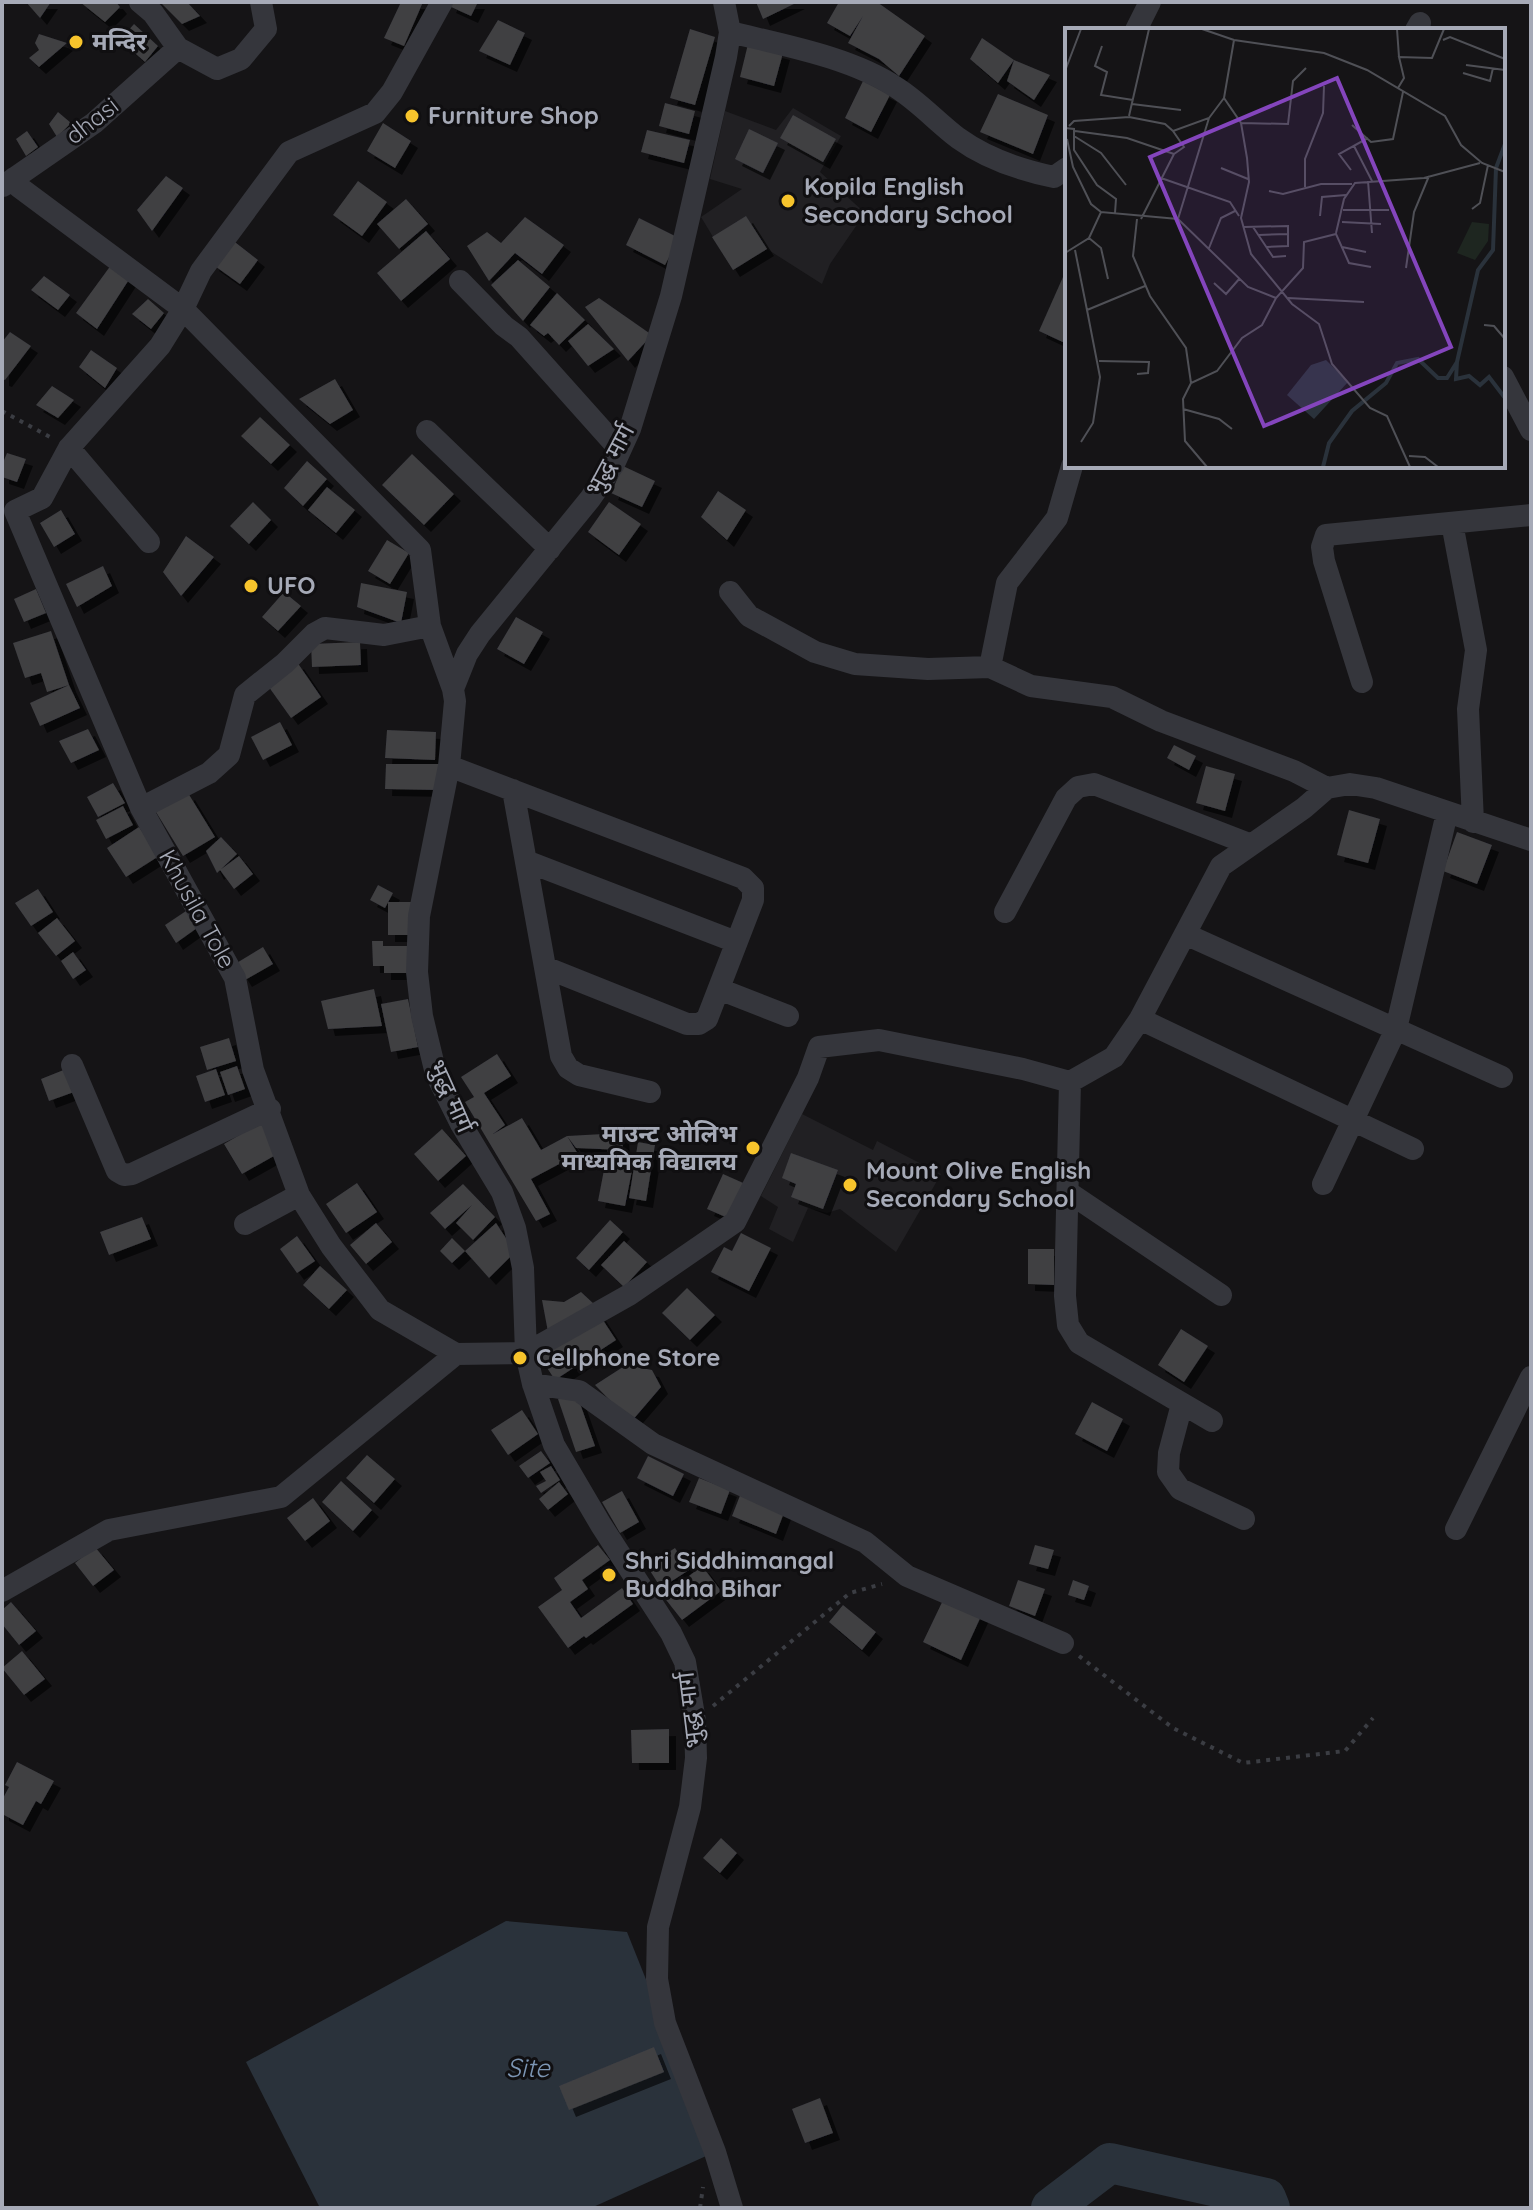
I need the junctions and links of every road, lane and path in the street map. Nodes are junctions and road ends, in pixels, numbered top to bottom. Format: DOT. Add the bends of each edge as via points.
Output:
graph roads {
  1 [pos="140,2"];
  2 [pos="261,2"];
  3 [pos="442,2"];
  4 [pos="724,2"];
  5 [pos="1150,2"];
  6 [pos="1137,28"];
  7 [pos="730,32"];
  8 [pos="178,48"];
  9 [pos="1065,169"];
  10 [pos="8,183"];
  11 [pos="460,281"];
  12 [pos="183,309"];
  13 [pos="1505,387"];
  14 [pos="2,411"];
  15 [pos="1531,430"];
  16 [pos="427,431"];
  17 [pos="69,448"];
  18 [pos="620,450"];
  19 [pos="1071,468"];
  20 [pos="8,509"];
  21 [pos="1531,515"];
  22 [pos="1452,523"];
  23 [pos="149,542"];
  24 [pos="550,549"];
  25 [pos="730,592"];
  26 [pos="430,626"];
  27 [pos="990,667"];
  28 [pos="1362,682"];
  29 [pos="453,689"];
  30 [pos="449,766"];
  31 [pos="1327,788"];
  32 [pos="513,790"];
  33 [pos="141,808"];
  34 [pos="1447,813"];
  35 [pos="1473,822"];
  36 [pos="1531,840"];
  37 [pos="1249,844"];
  38 [pos="526,861"];
  39 [pos="1005,912"];
  40 [pos="1185,934"];
  41 [pos="736,942"];
  42 [pos="547,968"];
  43 [pos="719,989"];
  44 [pos="788,1016"];
  45 [pos="1140,1019"];
  46 [pos="1396,1029"];
  47 [pos="72,1065"];
  48 [pos="1502,1077"];
  49 [pos="1070,1082"];
  50 [pos="650,1092"];
  51 [pos="270,1109"];
  52 [pos="1354,1119"];
  53 [pos="1413,1149"];
  54 [pos="1323,1184"];
  55 [pos="1068,1192"];
  56 [pos="299,1195"];
  57 [pos="245,1224"];
  58 [pos="1221,1295"];
  59 [pos="526,1353"];
  60 [pos="456,1354"];
  61 [pos="1531,1377"];
  62 [pos="533,1384"];
  63 [pos="1182,1404"];
  64 [pos="1212,1421"];
  65 [pos="1244,1519"];
  66 [pos="1456,1529"];
  67 [pos="907,1576"];
  68 [pos="2,1591"];
  69 [pos="1063,1643"];
  70 [pos="1373,1718"];
  71 [pos="695,1721"];
  72 [pos="730,2201"];
  1 -- 8 [label="street"];
  2 -- 8 [label="street" via="266,29 241,59 217,69"];
  3 -- 12 [label="street" via="375,113 289,152 201,271"];
  4 -- 7 [label="street, भुद्ध मार्ग"];
  5 -- 6 [label="street"];
  7 -- 9 [label="street" via="858,68 896,87 960,140 1016,169 1054,177"];
  7 -- 18 [label="street, भुद्ध मार्ग" via="671,296"];
  8 -- 10 [label="street, dhasi" via="94,123"];
  10 -- 12 [label="street"];
  11 -- 18 [label="street" via="519,337"];
  12 -- 17 [label="street" via="160,346"];
  12 -- 26 [label="street" via="420,550"];
  13 -- 15 [label="street"];
  14 -- 17 [label="path"];
  16 -- 24 [label="street"];
  17 -- 20 [label="street" via="42,498"];
  17 -- 23 [label="street"];
  18 -- 24 [label="street, भुद्ध मार्ग"];
  19 -- 27 [label="street" via="1057,518 1007,583"];
  20 -- 33 [label="street, Khusila Tole"];
  21 -- 22 [label="street"];
  22 -- 28 [label="street" via="1326,535 1324,561"];
  22 -- 35 [label="street" via="1476,650 1468,709"];
  24 -- 29 [label="street, भुद्ध मार्ग" via="480,634"];
  25 -- 27 [label="street" via="749,616 815,652 855,664"];
  26 -- 29 [label="street"];
  26 -- 33 [label="street" via="384,635 325,628 314,634 245,695 229,755 209,773"];
  27 -- 31 [label="street" via="1031,686 1112,697"];
  29 -- 30 [label="street, भुद्ध मार्ग"];
  30 -- 32 [label="street"];
  30 -- 59 [label="street, भुद्ध मार्ग" via="419,916 422,1016 436,1074 502,1192 515,1228 523,1268"];
  31 -- 34 [label="street" via="1376,788"];
  31 -- 37 [label="street"];
  32 -- 38 [label="street"];
  32 -- 41 [label="street" via="743,878 753,888 753,900"];
  33 -- 51 [label="street, Khusila Tole" via="235,978 253,1070"];
  34 -- 35 [label="street"];
  34 -- 46 [label="street"];
  35 -- 36 [label="street"];
  37 -- 39 [label="street" via="1094,784 1078,787 1066,798"];
  37 -- 40 [label="street" via="1221,866"];
  38 -- 41 [label="street"];
  38 -- 42 [label="street"];
  40 -- 45 [label="street"];
  40 -- 46 [label="street"];
  41 -- 43 [label="street"];
  42 -- 43 [label="street" via="687,1024 707,1019"];
  42 -- 50 [label="street" via="561,1056 568,1068"];
  43 -- 44 [label="street"];
  45 -- 49 [label="street" via="1114,1057"];
  45 -- 52 [label="street"];
  46 -- 48 [label="street"];
  46 -- 52 [label="street"];
  47 -- 51 [label="street" via="117,1171 124,1175"];
  49 -- 55 [label="street"];
  49 -- 59 [label="street" via="879,1040 819,1047 735,1222 629,1295"];
  51 -- 56 [label="street, Khusila Tole"];
  52 -- 53 [label="street"];
  52 -- 54 [label="street"];
  55 -- 58 [label="street"];
  55 -- 63 [label="street" via="1068,1325 1079,1343"];
  56 -- 57 [label="street"];
  56 -- 60 [label="street, Khusila Tole" via="380,1310"];
  59 -- 60 [label="street"];
  59 -- 62 [label="street, भुद्ध मार्ग"];
  60 -- 68 [label="street" via="281,1497 109,1530"];
  61 -- 66 [label="street"];
  62 -- 67 [label="street" via="579,1391 653,1444 865,1542"];
  62 -- 71 [label="street, भुद्ध मार्ग" via="554,1445 676,1643 685,1662"];
  63 -- 64 [label="street"];
  63 -- 65 [label="street" via="1168,1472 1180,1489"];
  67 -- 69 [label="street"];
  67 -- 71 [label="path" via="850,1593"];
  69 -- 70 [label="path" via="1173,1728 1243,1763 1345,1751"];
  71 -- 72 [label="street, भुद्ध मार्ग" via="690,1807 658,1927 657,1979 665,2023"];
}
